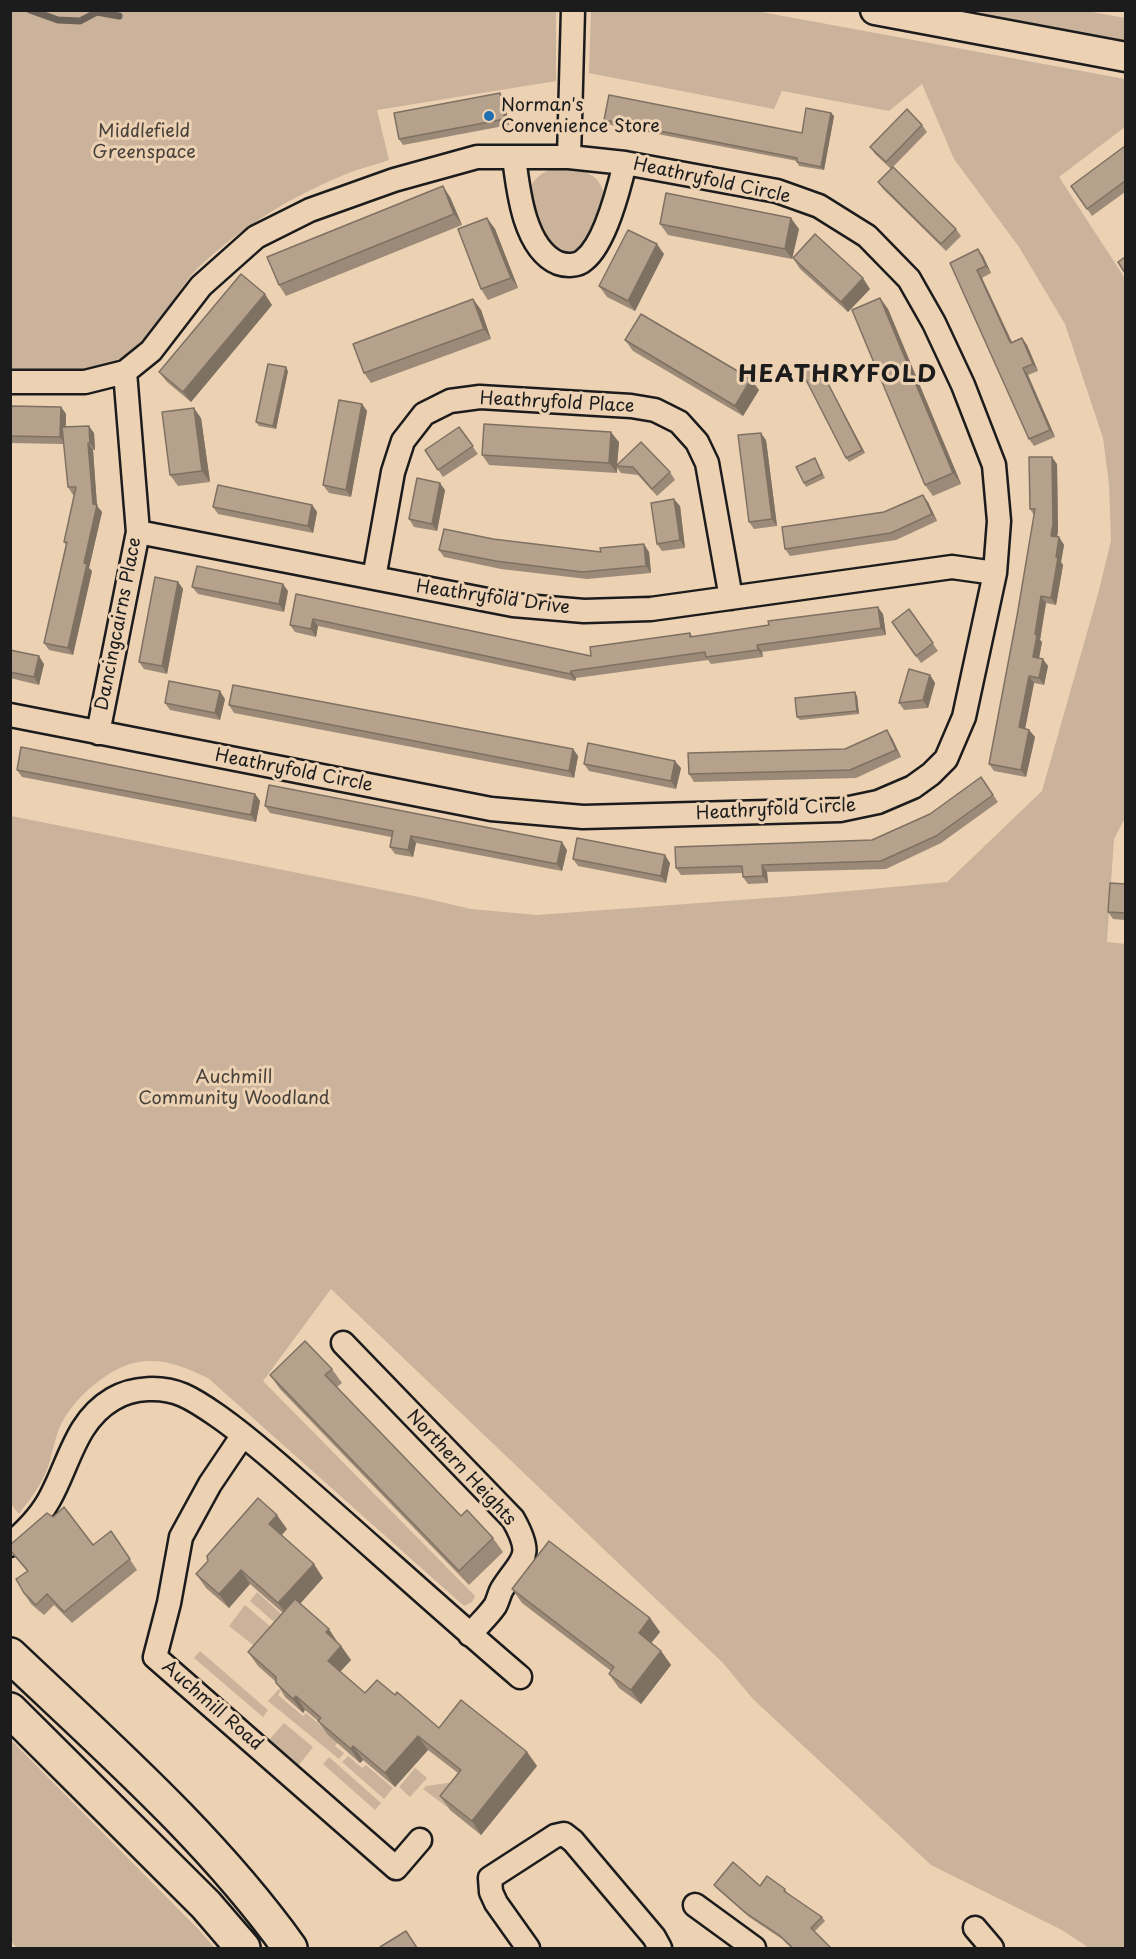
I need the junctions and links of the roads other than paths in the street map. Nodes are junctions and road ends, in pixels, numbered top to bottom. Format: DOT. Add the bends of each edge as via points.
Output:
graph roads {
  1 [pos="573,10"];
  2 [pos="875,10"];
  3 [pos="1125,57"];
  4 [pos="569,157"];
  5 [pos="514,158"];
  6 [pos="625,163"];
  7 [pos="125,372"];
  8 [pos="10,382"];
  9 [pos="138,532"];
  10 [pos="994,573"];
  11 [pos="374,579"];
  12 [pos="731,598"];
  13 [pos="10,715"];
  14 [pos="98,733"];
  15 [pos="343,1343"];
  16 [pos="243,1435"];
  17 [pos="10,1545"];
  18 [pos="470,1635"];
  19 [pos="10,1655"];
  20 [pos="520,1677"];
  21 [pos="10,1710"];
  22 [pos="420,1840"];
  23 [pos="695,1905"];
  24 [pos="975,1928"];
  25 [pos="243,1948"];
  26 [pos="290,1948"];
  27 [pos="528,1948"];
  28 [pos="660,1948"];
  29 [pos="754,1948"];
  30 [pos="992,1948"];
  1 -- 4 [label="street"];
  2 -- 3 [label="street"];
  4 -- 5 [label="street, Heathryfold Circle"];
  4 -- 6 [label="street, Heathryfold Circle"];
  5 -- 6 [label="street" via="518,194 536,243 548,258 566,266 584,261 596,245 615,204"];
  5 -- 7 [label="street, Heathryfold Circle" via="477,157 394,180 310,210 256,237 201,286 151,351"];
  6 -- 10 [label="street, Heathryfold Circle" via="777,191 819,206 867,236 909,279 963,385 994,465 999,521"];
  7 -- 8 [label="street, Heathryfold Circle" via="85,382"];
  7 -- 9 [label="street, Dancingcairns Place"];
  9 -- 11 [label="street, Heathryfold Drive"];
  9 -- 14 [label="street, Dancingcairns Place"];
  10 -- 12 [label="street, Heathryfold Drive" via="952,567"];
  10 -- 14 [label="street, Heathryfold Circle" via="964,717 946,759 913,787 878,802 840,810 583,817 491,809"];
  11 -- 12 [label="street, Heathryfold Drive" via="513,605 584,611 651,609"];
  11 -- 12 [label="street, Heathryfold Place" via="393,472 403,441 424,414 450,401 480,397 631,406 655,410 678,422 697,442 707,463"];
  13 -- 14 [label="street, Heathryfold Circle"];
  15 -- 18 [label="street, Northern Heights" via="513,1519 521,1533 522,1562"];
  16 -- 17 [label="street" via="182,1394 137,1390 113,1399 83,1427 50,1499"];
  16 -- 18 [label="street"];
  16 -- 22 [label="street, Auchmill Road" via="181,1537 154,1657 396,1868"];
  18 -- 20 [label="street"];
  19 -- 26 [label="main road" via="198,1837 247,1891"];
  21 -- 25 [label="main road" via="206,1905"];
  23 -- 29 [label="street"];
  24 -- 30 [label="street"];
  27 -- 28 [label="street" via="496,1903 490,1878 564,1834"];
}
